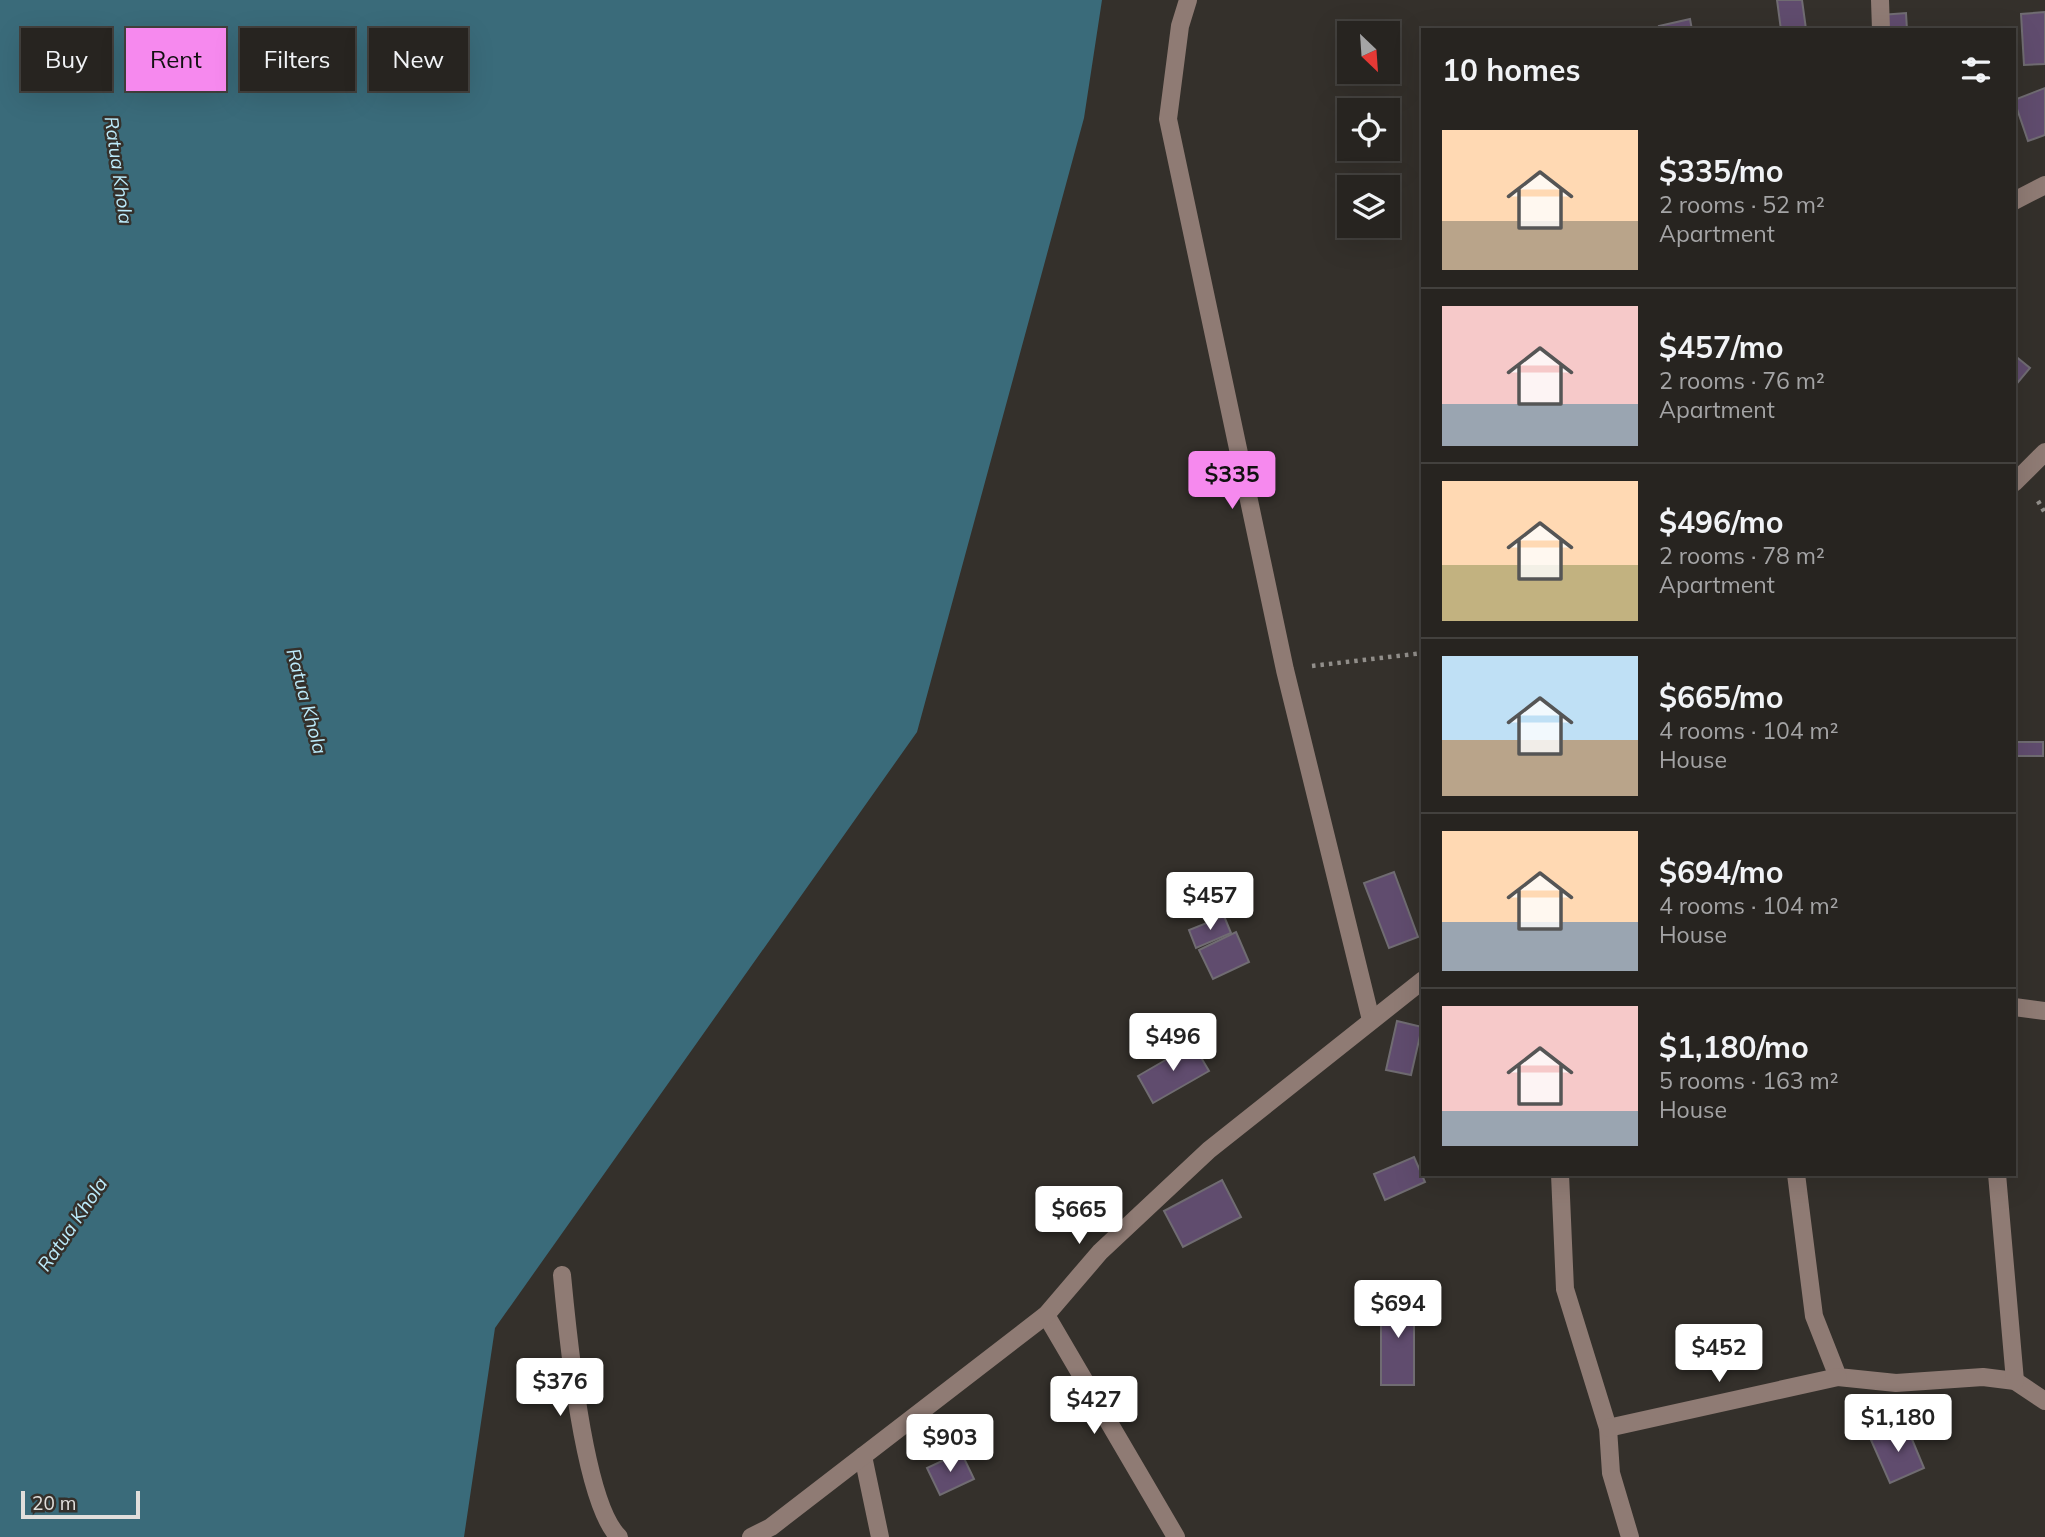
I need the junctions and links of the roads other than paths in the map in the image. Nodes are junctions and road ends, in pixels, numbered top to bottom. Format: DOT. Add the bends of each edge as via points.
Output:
graph roads {
  1 [pos="1188,0"];
  2 [pos="1880,0"];
  3 [pos="1881,28"];
  4 [pos="2045,185"];
  5 [pos="2016,200"];
  6 [pos="2045,452"];
  7 [pos="2016,481"];
  8 [pos="1421,982"];
  9 [pos="2016,1007"];
  10 [pos="2045,1012"];
  11 [pos="1371,1020"];
  12 [pos="1560,1176"];
  13 [pos="1796,1176"];
  14 [pos="1997,1176"];
  15 [pos="562,1275"];
  16 [pos="1046,1315"];
  17 [pos="1838,1377"];
  18 [pos="2015,1381"];
  19 [pos="2045,1401"];
  20 [pos="1608,1428"];
  21 [pos="863,1457"];
  22 [pos="771,1532"];
  23 [pos="619,1537"];
  24 [pos="751,1537"];
  25 [pos="880,1537"];
  26 [pos="1176,1537"];
  27 [pos="1630,1537"];
  1 -- 11 [label="street" via="1180,26 1168,119 1285,670"];
  2 -- 3 [label="street"];
  4 -- 5 [label="street"];
  6 -- 7 [label="street"];
  8 -- 11 [label="street"];
  9 -- 10 [label="street"];
  11 -- 16 [label="street" via="1209,1150 1100,1252"];
  12 -- 20 [label="street" via="1565,1289"];
  13 -- 17 [label="street" via="1814,1316"];
  14 -- 18 [label="street"];
  15 -- 23 [label="street" via="572,1382 597,1490"];
  16 -- 21 [label="street"];
  16 -- 26 [label="street"];
  17 -- 18 [label="street" via="1896,1383 1983,1377"];
  17 -- 20 [label="street"];
  18 -- 19 [label="street"];
  20 -- 27 [label="street" via="1611,1473"];
  21 -- 22 [label="street"];
  21 -- 25 [label="street"];
  22 -- 24 [label="street"];
}
